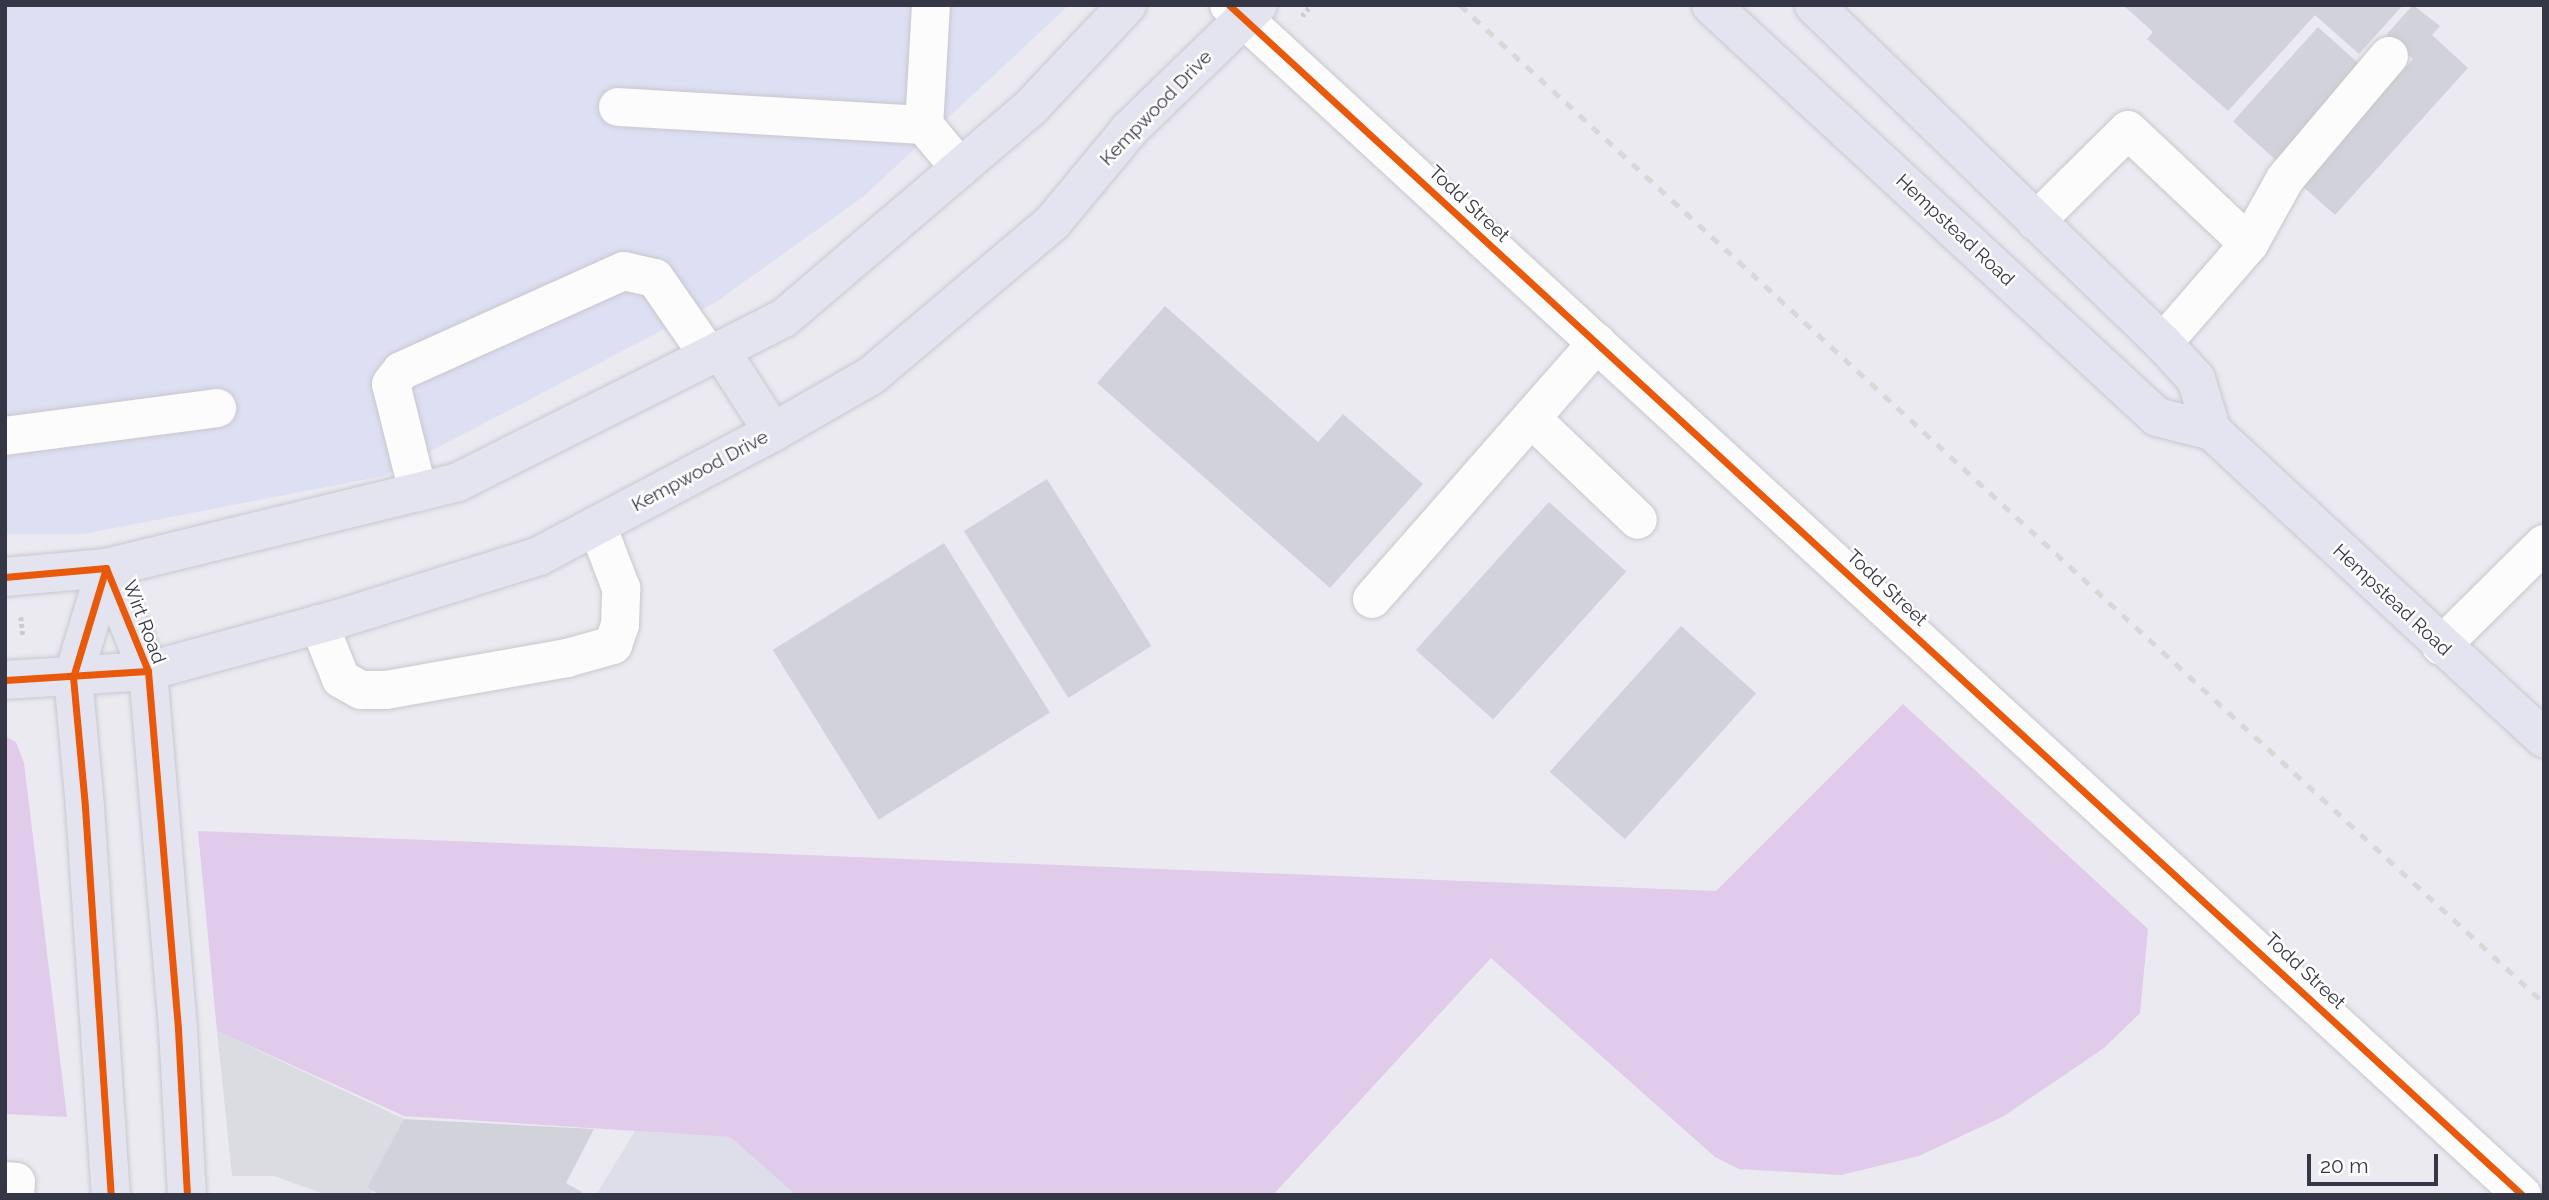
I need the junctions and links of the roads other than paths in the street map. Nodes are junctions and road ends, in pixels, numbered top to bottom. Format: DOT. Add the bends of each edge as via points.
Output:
graph roads {
  1 [pos="931,5"];
  2 [pos="1127,5"];
  3 [pos="1711,5"];
  4 [pos="1814,5"];
  5 [pos="1244,10"];
  6 [pos="2389,56"];
  7 [pos="618,107"];
  8 [pos="924,125"];
  9 [pos="960,168"];
  10 [pos="2036,221"];
  11 [pos="2249,244"];
  12 [pos="1597,343"];
  13 [pos="2164,343"];
  14 [pos="715,353"];
  15 [pos="217,408"];
  16 [pos="1532,419"];
  17 [pos="2212,431"];
  18 [pos="773,432"];
  19 [pos="5,436"];
  20 [pos="418,492"];
  21 [pos="1638,520"];
  22 [pos="597,525"];
  23 [pos="2544,544"];
  24 [pos="106,568"];
  25 [pos="5,578"];
  26 [pos="1372,599"];
  27 [pos="319,624"];
  28 [pos="2441,646"];
  29 [pos="148,671"];
  30 [pos="73,677"];
  31 [pos="5,680"];
  32 [pos="2544,738"];
  33 [pos="5,1181"];
  34 [pos="15,1195"];
  35 [pos="111,1195"];
  36 [pos="187,1195"];
  37 [pos="2522,1195"];
  1 -- 8 [label="street"];
  2 -- 9 [label="main road" via="1031,107"];
  3 -- 17 [label="main road, Hempstead Road" via="2157,417"];
  4 -- 10 [label="main road, Hempstead Road"];
  5 -- 12 [label="street, Todd Street"];
  5 -- 18 [label="main road, Kempwood Drive" via="1130,129 1053,222 872,374"];
  6 -- 11 [label="street" via="2285,179"];
  7 -- 8 [label="street"];
  8 -- 9 [label="street"];
  9 -- 14 [label="main road" via="784,317"];
  10 -- 11 [label="street" via="2128,130"];
  10 -- 13 [label="main road, Hempstead Road"];
  11 -- 13 [label="street"];
  12 -- 16 [label="street"];
  12 -- 37 [label="street, Todd Street"];
  13 -- 17 [label="main road, Hempstead Road" via="2196,379"];
  14 -- 18 [label="main road"];
  14 -- 20 [label="main road" via="458,482"];
  14 -- 20 [label="street" via="655,278 624,271 401,371 391,384"];
  15 -- 19 [label="street"];
  16 -- 21 [label="street"];
  16 -- 26 [label="street"];
  17 -- 28 [label="main road, Hempstead Road"];
  18 -- 22 [label="main road, Kempwood Drive"];
  20 -- 24 [label="main road"];
  22 -- 27 [label="main road, Kempwood Drive" via="539,556"];
  22 -- 27 [label="street" via="621,588 620,625 613,645 567,658 386,690 361,690 341,679"];
  23 -- 28 [label="street"];
  24 -- 25 [label="main road"];
  24 -- 29 [label="main road, Wirt Road"];
  24 -- 30 [label="main road, Wirt Road"];
  27 -- 29 [label="main road, Kempwood Drive"];
  28 -- 32 [label="main road, Hempstead Road"];
  29 -- 30 [label="main road, Kempwood Drive"];
  29 -- 36 [label="main road, Wirt Road"];
  30 -- 31 [label="main road, Kempwood Drive"];
  30 -- 35 [label="main road, Wirt Road"];
  33 -- 34 [label="street" via="16,1182"];
}
